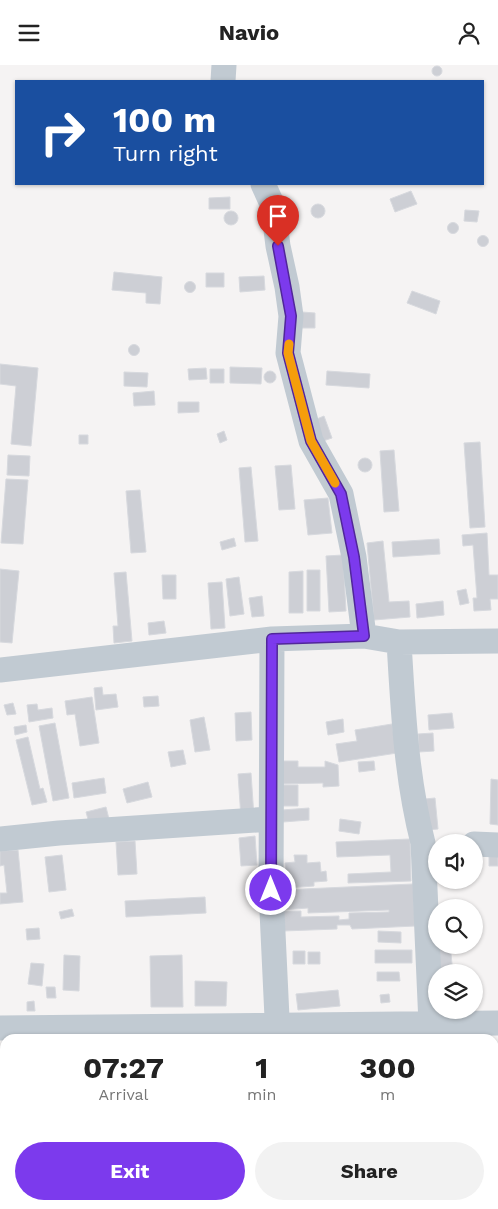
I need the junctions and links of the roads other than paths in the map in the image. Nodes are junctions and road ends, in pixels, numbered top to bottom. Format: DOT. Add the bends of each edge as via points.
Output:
graph roads {
  1 [pos="224,65"];
  2 [pos="223,80"];
  3 [pos="263,185"];
  4 [pos="364,636"];
  5 [pos="272,639"];
  6 [pos="498,641"];
  7 [pos="399,642"];
  8 [pos="0,670"];
  9 [pos="270,819"];
  10 [pos="0,839"];
  11 [pos="428,839"];
  12 [pos="483,844"];
  13 [pos="498,845"];
  14 [pos="430,889"];
  15 [pos="498,1023"];
  16 [pos="431,1024"];
  17 [pos="0,1028"];
  18 [pos="277,1031"];
  1 -- 2 [label="street"];
  3 -- 4 [label="street" via="273,206 287,287 291,316 288,353 311,441 341,494 354,557"];
  4 -- 5 [label="street"];
  4 -- 7 [label="street"];
  5 -- 8 [label="street"];
  5 -- 9 [label="street"];
  6 -- 7 [label="street"];
  7 -- 11 [label="street" via="409,768 416,815"];
  9 -- 10 [label="street"];
  9 -- 18 [label="street"];
  12 -- 13 [label="street"];
  14 -- 16 [label="street"];
  15 -- 16 [label="street"];
  16 -- 18 [label="street"];
  17 -- 18 [label="street"];
}
